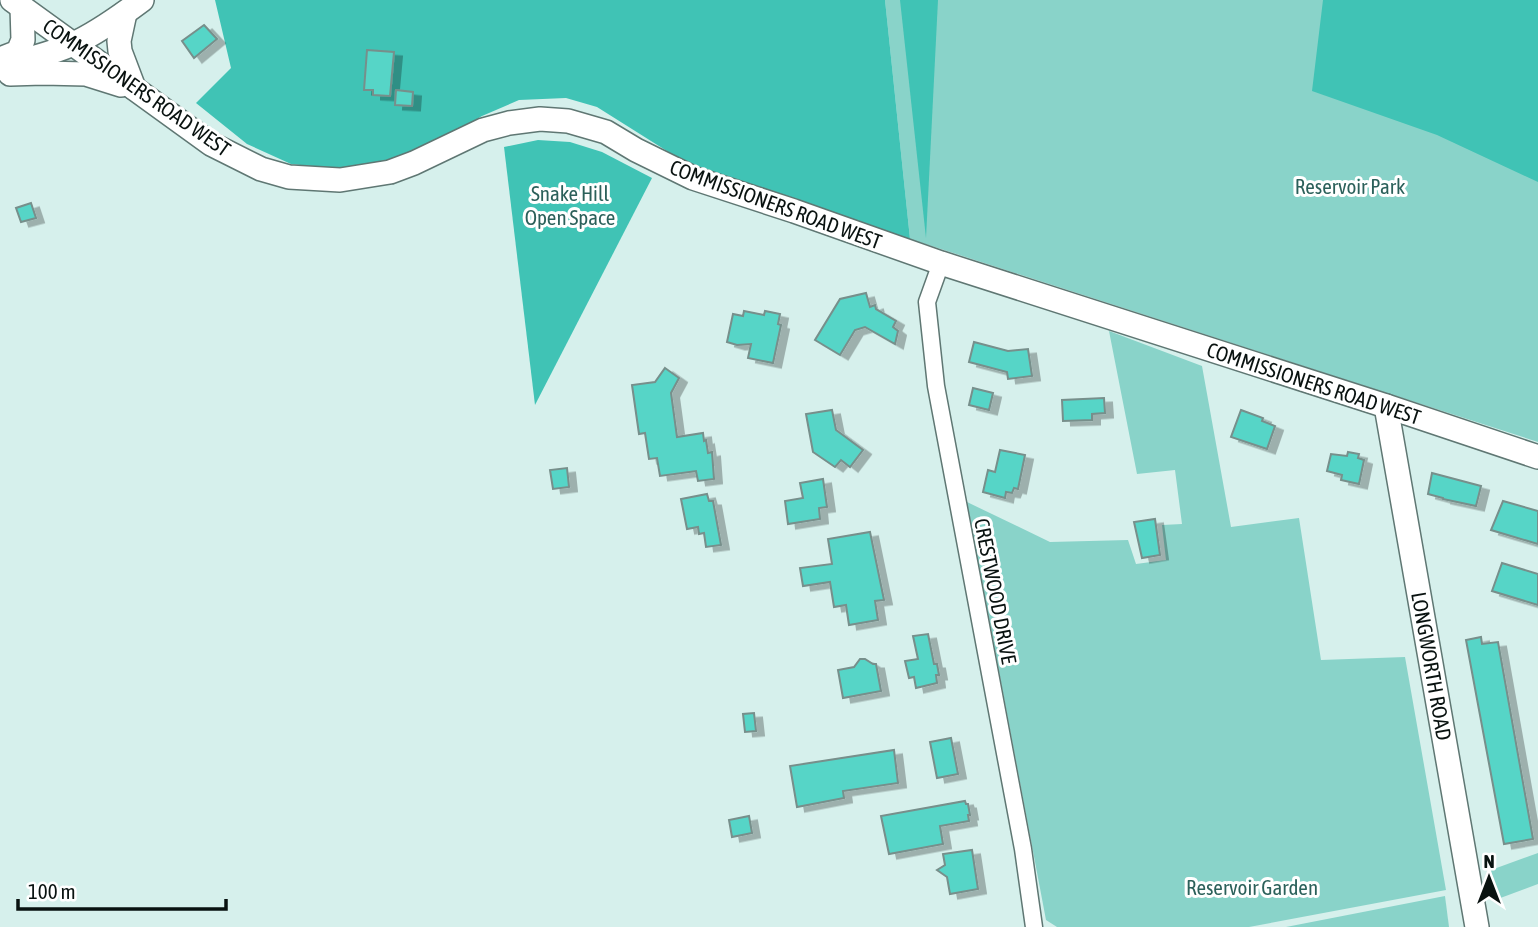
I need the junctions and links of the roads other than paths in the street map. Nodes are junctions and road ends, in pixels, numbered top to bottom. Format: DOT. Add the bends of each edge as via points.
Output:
graph roads {
  1 [pos="17,4"];
  2 [pos="133,6"];
  3 [pos="74,44"];
  4 [pos="0,59"];
  5 [pos="0,66"];
  6 [pos="0,75"];
  7 [pos="134,88"];
  8 [pos="940,263"];
  9 [pos="1386,406"];
  10 [pos="1538,457"];
  11 [pos="1034,927"];
  12 [pos="1477,927"];
  1 -- 3 [label="main road, COMMISSIONERS ROAD WEST"];
  1 -- 4 [label="main road" via="23,40 18,51"];
  2 -- 3 [label="main road"];
  2 -- 7 [label="main road" via="119,41"];
  3 -- 5 [label="main road"];
  3 -- 7 [label="main road, COMMISSIONERS ROAD WEST"];
  6 -- 7 [label="main road" via="86,74"];
  7 -- 8 [label="main road, COMMISSIONERS ROAD WEST" via="211,144 261,169 289,177 340,180 390,172 483,130 540,119 568,121 606,132 692,178"];
  8 -- 9 [label="main road, COMMISSIONERS ROAD WEST"];
  8 -- 11 [label="street, CRESTWOOD DRIVE" via="927,302 936,386"];
  9 -- 10 [label="main road, COMMISSIONERS ROAD WEST"];
  9 -- 12 [label="main road, LONGWORTH ROAD"];
}
